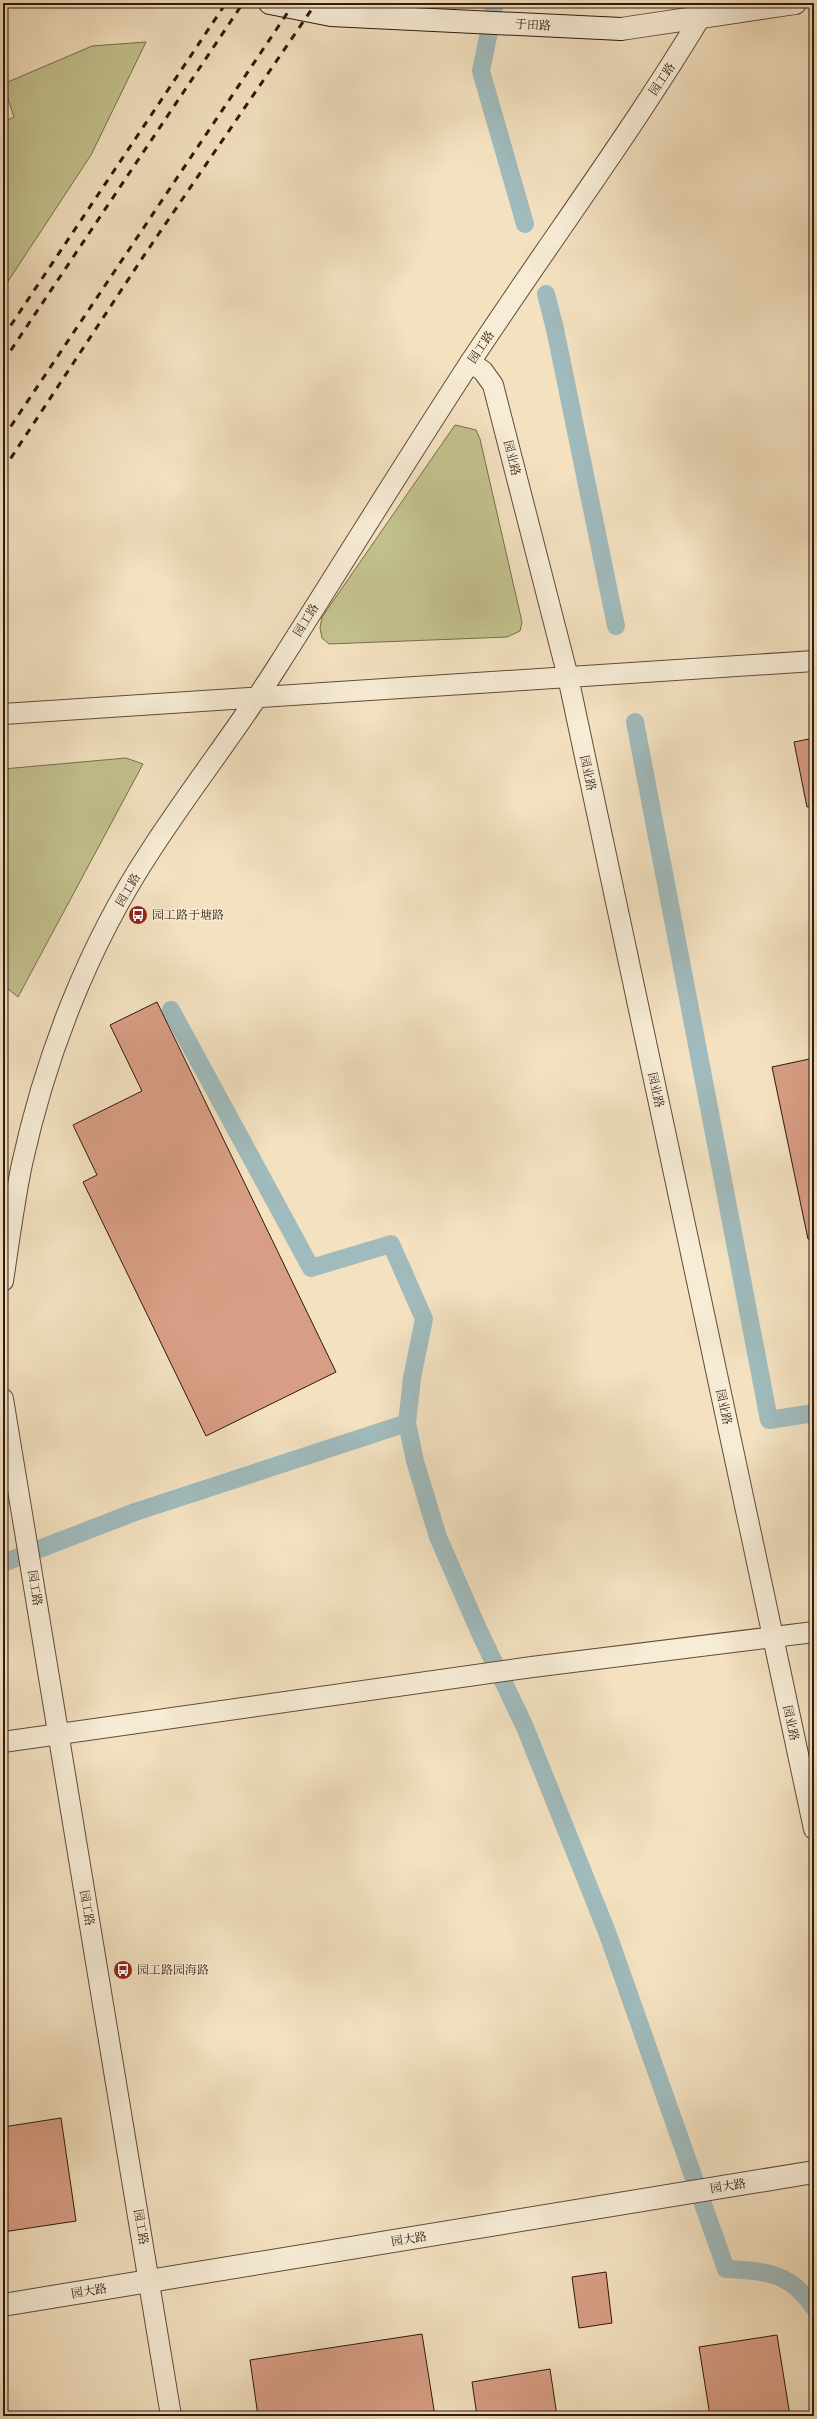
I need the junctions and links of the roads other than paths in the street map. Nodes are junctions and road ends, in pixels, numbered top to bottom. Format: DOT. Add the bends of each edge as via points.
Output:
graph roads {
  1 [pos="270,3"];
  2 [pos="795,3"];
  3 [pos="705,10"];
  4 [pos="470,362"];
  5 [pos="814,661"];
  6 [pos="568,678"];
  7 [pos="257,698"];
  8 [pos="3,714"];
  9 [pos="3,1281"];
  10 [pos="3,1399"];
  11 [pos="814,1632"];
  12 [pos="773,1637"];
  13 [pos="58,1735"];
  14 [pos="3,1742"];
  15 [pos="814,1829"];
  16 [pos="814,2172"];
  17 [pos="150,2282"];
  18 [pos="3,2305"];
  19 [pos="171,2416"];
  1 -- 3 [label="street, 于田路" via="330,15 621,29"];
  2 -- 3 [label="street, 于田路"];
  3 -- 4 [label="street, 园工路" via="672,65"];
  4 -- 6 [label="street, 园业路" via="483,371 493,385"];
  4 -- 7 [label="street, 园工路"];
  5 -- 6 [label="street"];
  6 -- 7 [label="street"];
  6 -- 12 [label="street, 园业路"];
  7 -- 8 [label="street"];
  7 -- 9 [label="street, 园工路" via="150,851 89,962 63,1023 41,1095 23,1162"];
  10 -- 13 [label="street, 园工路"];
  11 -- 12 [label="street"];
  12 -- 13 [label="street" via="477,1674"];
  12 -- 15 [label="street, 园业路"];
  13 -- 14 [label="street"];
  13 -- 17 [label="street, 园工路"];
  16 -- 17 [label="street, 园大路"];
  17 -- 18 [label="street, 园大路"];
  17 -- 19 [label="street, 园工路"];
}
